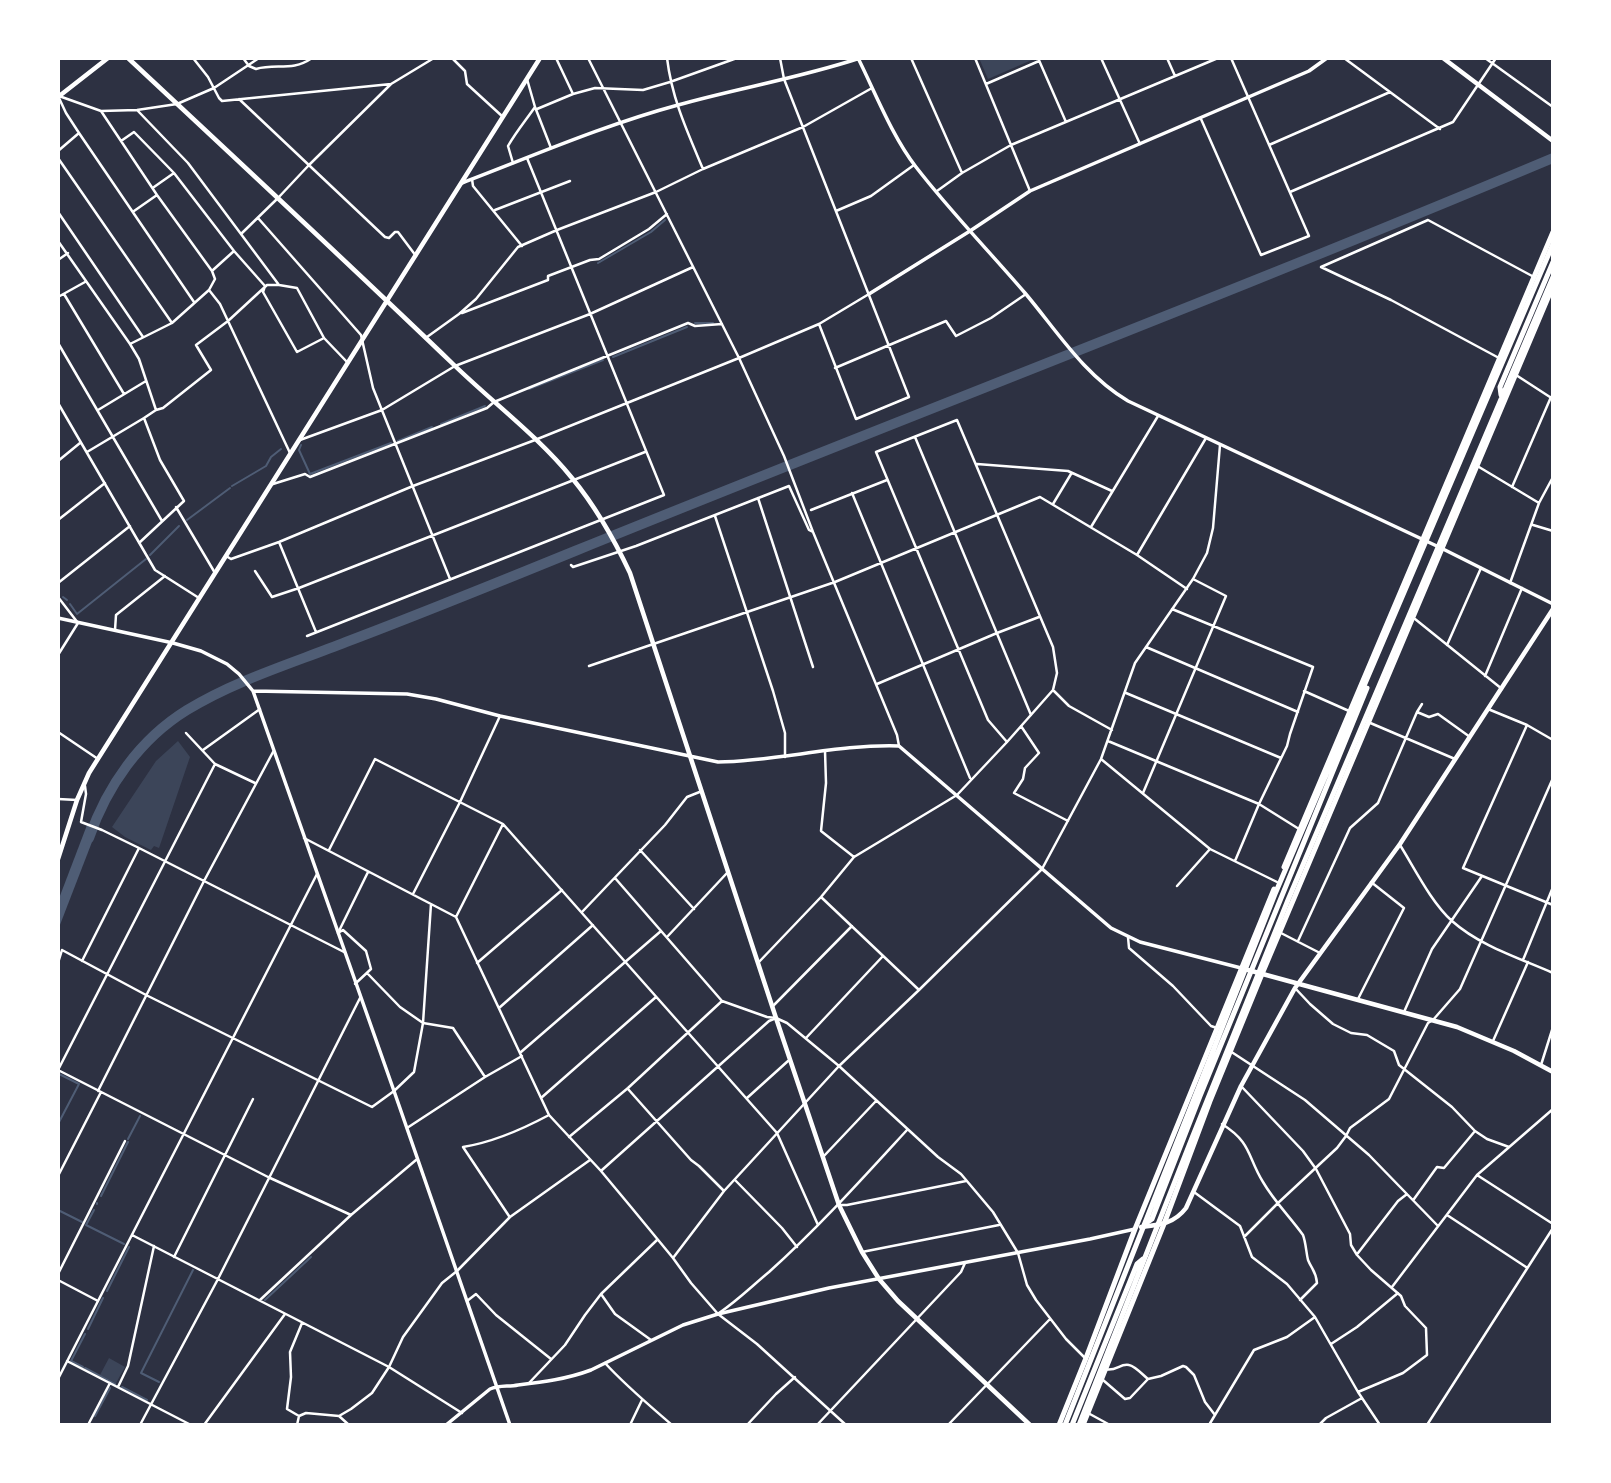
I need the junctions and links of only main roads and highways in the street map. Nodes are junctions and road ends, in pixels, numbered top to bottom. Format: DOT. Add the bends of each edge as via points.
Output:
graph roads {
  1 [pos="108,58"];
  2 [pos="128,58"];
  3 [pos="540,58"];
  4 [pos="1443,58"];
  5 [pos="59,94"];
  6 [pos="1553,141"];
  7 [pos="1553,232"];
  8 [pos="1553,244"];
  9 [pos="1553,262"];
  10 [pos="1553,277"];
  11 [pos="1553,286"];
  12 [pos="1551,295"];
  13 [pos="387,301"];
  14 [pos="1501,400"];
  15 [pos="1397,598"];
  16 [pos="1553,609"];
  17 [pos="1551,617"];
  18 [pos="58,859"];
  19 [pos="1241,968"];
  20 [pos="1262,974"];
  21 [pos="1296,986"];
  22 [pos="1553,1072"];
  23 [pos="1145,1224"];
  24 [pos="1164,1224"];
  25 [pos="1135,1229"];
  26 [pos="1145,1257"];
  27 [pos="1030,1425"];
  28 [pos="1059,1425"];
  29 [pos="1065,1425"];
  30 [pos="1072,1425"];
  31 [pos="1081,1425"];
  1 -- 5 [label="main road"];
  2 -- 13 [label="main road"];
  3 -- 13 [label="main road"];
  4 -- 6 [label="main road"];
  7 -- 15 [label="highway"];
  8 -- 23 [label="highway" via="1275,894"];
  9 -- 14 [label="highway" via="1500,387"];
  10 -- 14 [label="highway"];
  11 -- 12 [label="highway"];
  12 -- 20 [label="highway"];
  13 -- 18 [label="main road" via="84,783"];
  13 -- 27 [label="main road" via="571,477 616,543 644,613 839,1205 879,1279 916,1320"];
  14 -- 26 [label="highway" via="1288,900"];
  15 -- 19 [label="highway"];
  15 -- 23 [label="highway" via="1391,630 1319,809 1152,1219"];
  16 -- 17 [label="main road"];
  17 -- 21 [label="main road" via="1400,844"];
  19 -- 20 [label="main road"];
  19 -- 25 [label="highway"];
  20 -- 21 [label="main road"];
  20 -- 24 [label="highway"];
  21 -- 22 [label="main road" via="1433,1020 1493,1041"];
  21 -- 24 [label="main road" via="1222,1124 1186,1208"];
  23 -- 29 [label="highway"];
  24 -- 25 [label="main road"];
  24 -- 31 [label="highway"];
  25 -- 28 [label="highway"];
  26 -- 30 [label="highway" via="1137,1264"];
  26 -- 31 [label="highway"];
}
